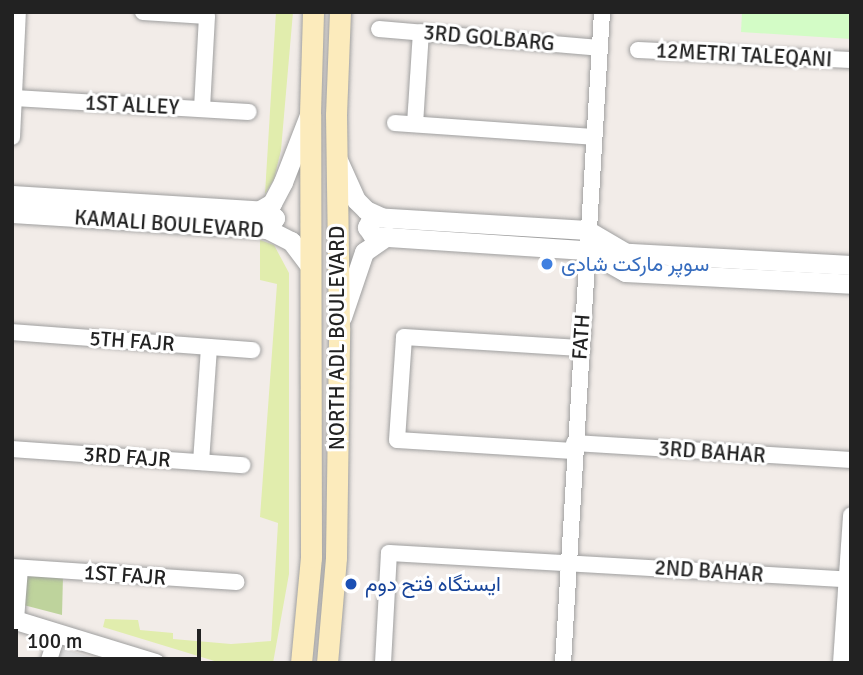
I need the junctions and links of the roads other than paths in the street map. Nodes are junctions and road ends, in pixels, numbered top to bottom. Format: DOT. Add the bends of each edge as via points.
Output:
graph roads {
  1 [pos="18,12"];
  2 [pos="143,12"];
  3 [pos="313,12"];
  4 [pos="340,12"];
  5 [pos="602,12"];
  6 [pos="379,29"];
  7 [pos="421,32"];
  8 [pos="599,48"];
  9 [pos="638,50"];
  10 [pos="851,60"];
  11 [pos="14,98"];
  12 [pos="202,109"];
  13 [pos="249,112"];
  14 [pos="310,114"];
  15 [pos="395,123"];
  16 [pos="415,124"];
  17 [pos="12,137"];
  18 [pos="593,137"];
  19 [pos="336,155"];
  20 [pos="12,194"];
  21 [pos="12,214"];
  22 [pos="265,217"];
  23 [pos="379,226"];
  24 [pos="587,240"];
  25 [pos="851,265"];
  26 [pos="310,266"];
  27 [pos="851,284"];
  28 [pos="338,328"];
  29 [pos="12,332"];
  30 [pos="209,347"];
  31 [pos="580,348"];
  32 [pos="252,350"];
  33 [pos="574,447"];
  34 [pos="12,449"];
  35 [pos="851,460"];
  36 [pos="201,462"];
  37 [pos="242,465"];
  38 [pos="851,515"];
  39 [pos="567,562"];
  40 [pos="16,567"];
  41 [pos="849,580"];
  42 [pos="237,582"];
  43 [pos="14,620"];
  44 [pos="58,633"];
  45 [pos="48,663"];
  46 [pos="155,663"];
  47 [pos="301,663"];
  48 [pos="327,663"];
  49 [pos="383,663"];
  50 [pos="563,663"];
  51 [pos="841,663"];
  1 -- 11 [label="street"];
  2 -- 12 [label="street" via="207,16"];
  3 -- 14 [label="main road, NORTH ADL BOULEVARD"];
  4 -- 19 [label="main road, NORTH ADL BOULEVARD"];
  5 -- 8 [label="street, FATH"];
  6 -- 7 [label="street, 3RD GOLBARG"];
  7 -- 8 [label="street, 3RD GOLBARG"];
  7 -- 16 [label="street"];
  8 -- 18 [label="street, FATH"];
  9 -- 10 [label="street, 12METRI TALEQANI"];
  11 -- 12 [label="street, 1ST ALLEY"];
  11 -- 17 [label="street"];
  12 -- 13 [label="street, 1ST ALLEY"];
  14 -- 22 [label="street, KAMALI BOULEVARD"];
  14 -- 26 [label="main road, NORTH ADL BOULEVARD"];
  15 -- 16 [label="street"];
  16 -- 18 [label="street"];
  18 -- 24 [label="street, FATH"];
  19 -- 23 [label="street" via="356,200"];
  19 -- 28 [label="main road, NORTH ADL BOULEVARD"];
  20 -- 22 [label="street, KAMALI BOULEVARD"];
  21 -- 22 [label="street, KAMALI BOULEVARD"];
  22 -- 26 [label="street, KAMALI BOULEVARD"];
  23 -- 24 [label="street"];
  23 -- 28 [label="street" via="364,251"];
  24 -- 25 [label="street" via="626,253"];
  24 -- 27 [label="street" via="625,272"];
  24 -- 31 [label="street, FATH"];
  26 -- 47 [label="main road, NORTH ADL BOULEVARD" via="311,557"];
  28 -- 48 [label="main road, NORTH ADL BOULEVARD" via="336,557"];
  29 -- 30 [label="street, 5TH FAJR"];
  30 -- 32 [label="street, 5TH FAJR"];
  30 -- 36 [label="street"];
  31 -- 33 [label="street, FATH"];
  31 -- 33 [label="street, 3RD BAHAR" via="404,337 397,440"];
  33 -- 35 [label="street, 3RD BAHAR"];
  33 -- 39 [label="street, FATH"];
  34 -- 36 [label="street, 3RD FAJR"];
  36 -- 37 [label="street, 3RD FAJR"];
  38 -- 41 [label="street"];
  39 -- 41 [label="street, 2ND BAHAR"];
  39 -- 49 [label="street, 2ND BAHAR" via="389,553"];
  39 -- 50 [label="street, FATH"];
  40 -- 42 [label="street, 1ST FAJR"];
  40 -- 43 [label="street"];
  41 -- 51 [label="street"];
  43 -- 44 [label="street"];
  44 -- 45 [label="street"];
  44 -- 46 [label="street"];
}
